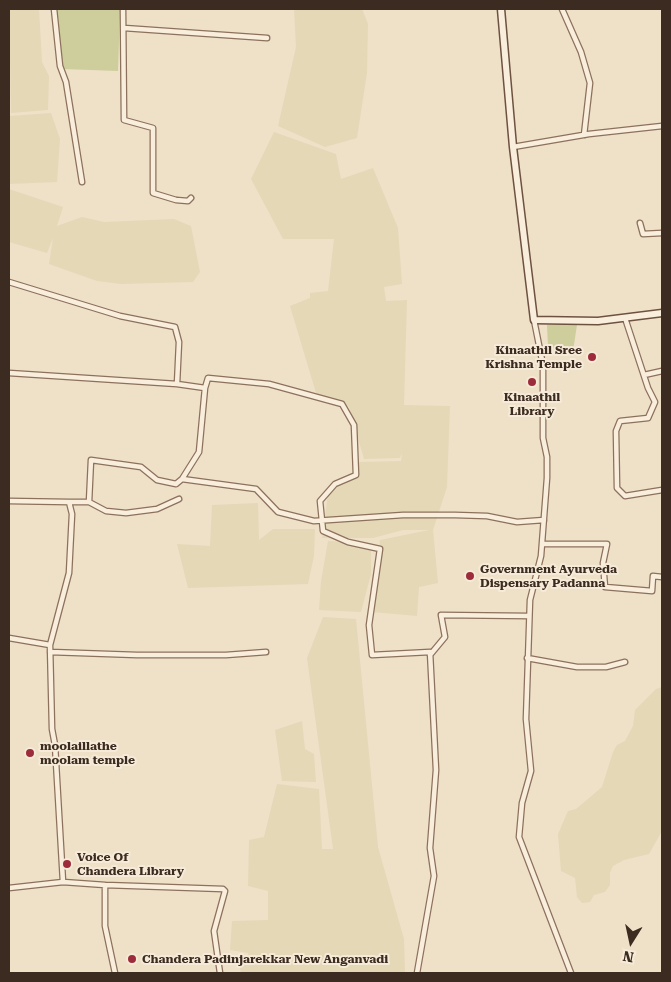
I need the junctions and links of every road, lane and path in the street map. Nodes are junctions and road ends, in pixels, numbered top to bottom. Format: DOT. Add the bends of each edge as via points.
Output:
graph roads {
  1 [pos="54,9"];
  2 [pos="123,9"];
  3 [pos="501,9"];
  4 [pos="562,9"];
  5 [pos="124,28"];
  6 [pos="267,38"];
  7 [pos="662,126"];
  8 [pos="584,135"];
  9 [pos="513,147"];
  10 [pos="82,182"];
  11 [pos="191,198"];
  12 [pos="640,223"];
  13 [pos="662,233"];
  14 [pos="9,282"];
  15 [pos="662,313"];
  16 [pos="625,318"];
  17 [pos="534,320"];
  18 [pos="662,371"];
  19 [pos="9,373"];
  20 [pos="644,375"];
  21 [pos="177,384"];
  22 [pos="205,388"];
  23 [pos="182,479"];
  24 [pos="662,490"];
  25 [pos="180,499"];
  26 [pos="9,502"];
  27 [pos="69,502"];
  28 [pos="89,502"];
  29 [pos="544,520"];
  30 [pos="322,521"];
  31 [pos="542,544"];
  32 [pos="662,576"];
  33 [pos="529,616"];
  34 [pos="9,638"];
  35 [pos="50,645"];
  36 [pos="50,652"];
  37 [pos="266,652"];
  38 [pos="430,655"];
  39 [pos="527,658"];
  40 [pos="625,662"];
  41 [pos="63,882"];
  42 [pos="106,885"];
  43 [pos="9,888"];
  44 [pos="115,973"];
  45 [pos="220,973"];
  46 [pos="417,973"];
  47 [pos="572,973"];
  1 -- 10 [label="street" via="60,66 66,82"];
  2 -- 5 [label="street"];
  3 -- 9 [label="main road"];
  4 -- 8 [label="street" via="581,52 590,83"];
  5 -- 6 [label="street"];
  5 -- 11 [label="street" via="124,120 152,128 153,193 176,200 188,201"];
  7 -- 8 [label="street"];
  8 -- 9 [label="street"];
  9 -- 17 [label="main road"];
  12 -- 13 [label="street" via="643,234"];
  14 -- 21 [label="street" via="120,316 175,327 180,342"];
  15 -- 16 [label="main road"];
  16 -- 17 [label="main road"];
  16 -- 20 [label="street"];
  17 -- 29 [label="street" via="543,365 543,438 547,457"];
  18 -- 20 [label="street"];
  19 -- 21 [label="street"];
  20 -- 24 [label="street" via="656,402 648,418 620,421 616,431 617,488 625,496"];
  21 -- 22 [label="street"];
  22 -- 23 [label="street" via="199,452"];
  22 -- 30 [label="street" via="208,378 269,384 342,404 354,425 356,475 335,484 320,501"];
  23 -- 28 [label="street" via="176,484 166,482 157,480 142,467 90,460"];
  23 -- 30 [label="street" via="256,489 278,512"];
  25 -- 28 [label="street" via="157,509 126,513 106,511"];
  26 -- 27 [label="street"];
  27 -- 28 [label="street"];
  27 -- 35 [label="street" via="72,514 69,573"];
  29 -- 30 [label="street" via="517,522 487,516 403,515"];
  29 -- 31 [label="street"];
  30 -- 38 [label="street" via="323,531 348,542 380,549 369,625 372,655 430,652"];
  31 -- 32 [label="street" via="606,544 603,563 605,587 652,591 653,576"];
  31 -- 33 [label="street" via="542,556 531,590"];
  33 -- 38 [label="street" via="442,615 445,636"];
  33 -- 39 [label="street"];
  34 -- 35 [label="street"];
  35 -- 36 [label="street"];
  36 -- 37 [label="street" via="137,655"];
  36 -- 41 [label="street"];
  38 -- 46 [label="street" via="436,770 430,848 434,876"];
  39 -- 40 [label="street" via="577,667 606,667"];
  39 -- 47 [label="street" via="526,719 531,771 522,803 519,837"];
  41 -- 42 [label="street"];
  41 -- 43 [label="street"];
  42 -- 44 [label="street" via="105,926"];
  42 -- 45 [label="street" via="223,889 214,931"];
}
